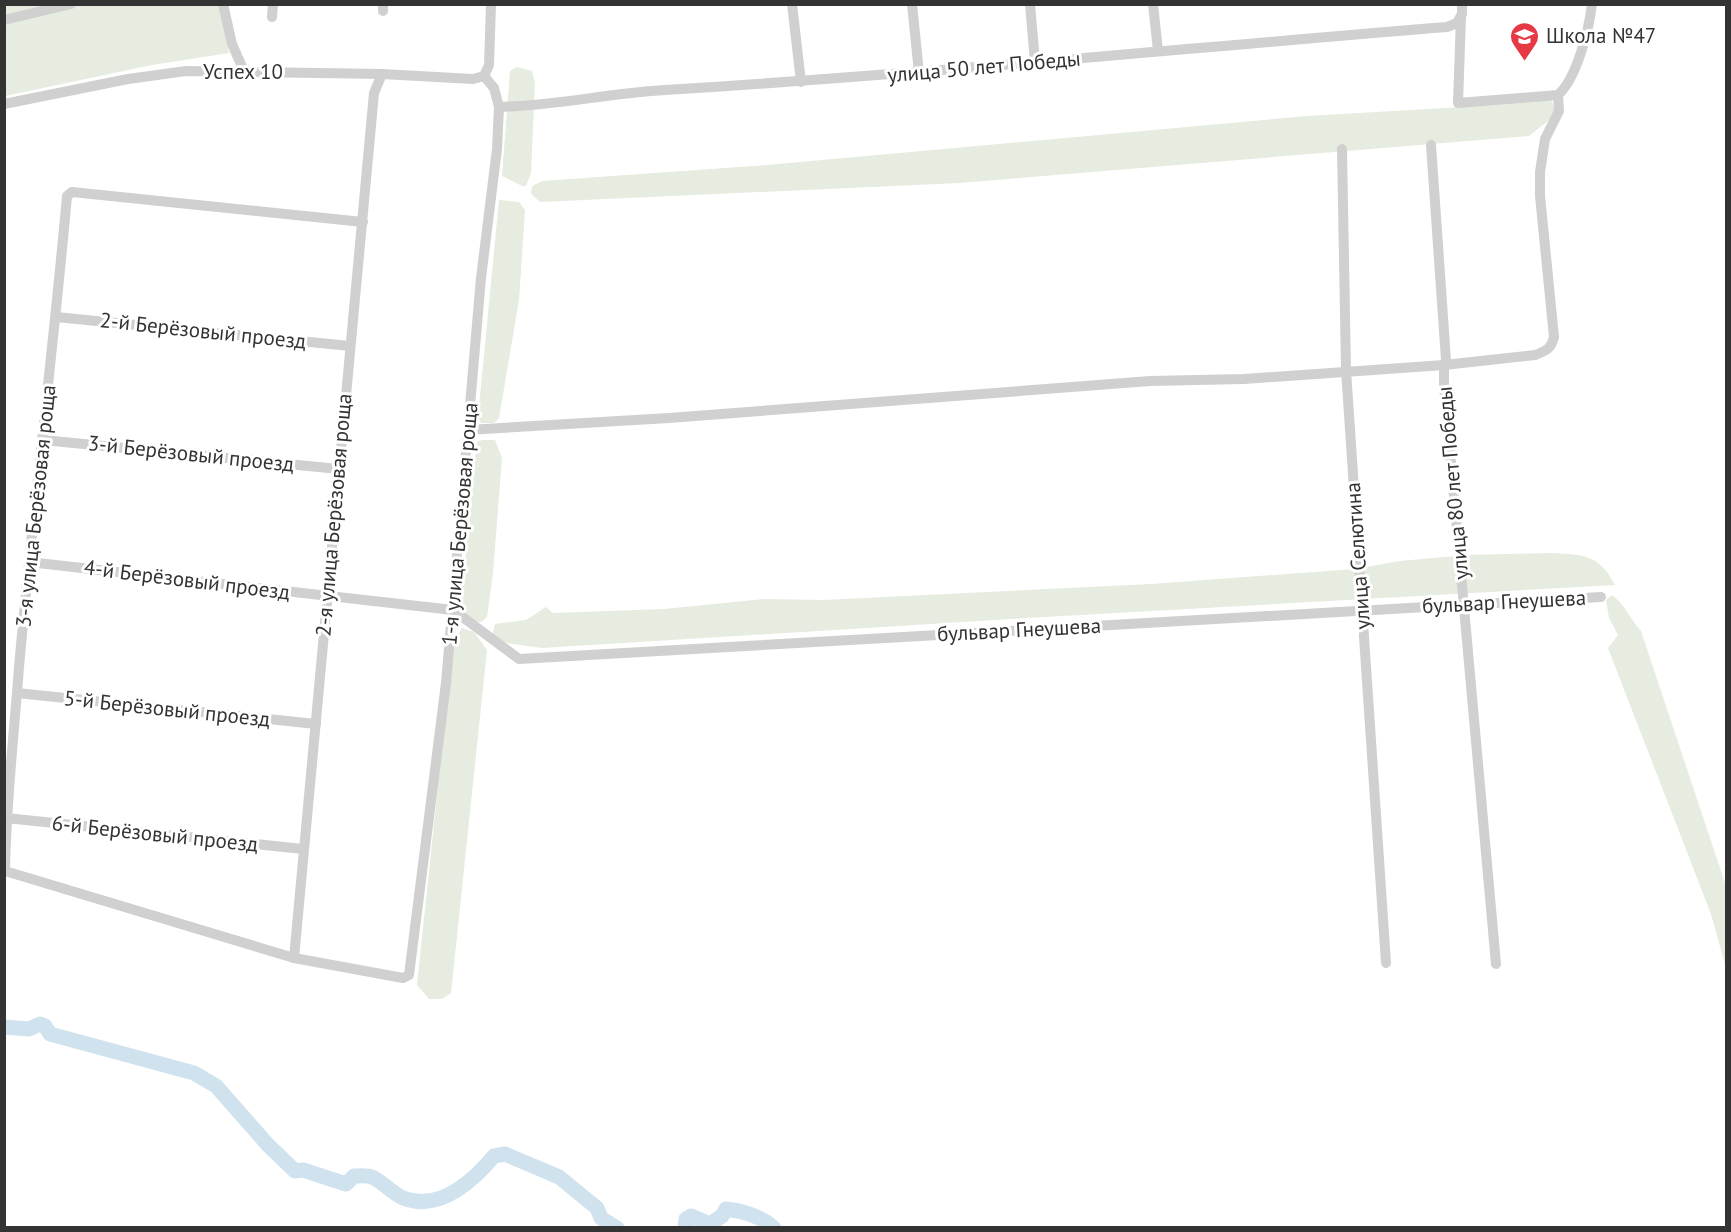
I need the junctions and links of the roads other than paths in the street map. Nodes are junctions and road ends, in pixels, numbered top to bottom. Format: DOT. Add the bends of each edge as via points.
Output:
graph roads {
  1 [pos="71,4"];
  2 [pos="223,4"];
  3 [pos="273,4"];
  4 [pos="491,4"];
  5 [pos="792,4"];
  6 [pos="912,4"];
  7 [pos="1030,4"];
  8 [pos="1153,4"];
  9 [pos="1592,4"];
  10 [pos="1462,9"];
  11 [pos="272,17"];
  12 [pos="4,20"];
  13 [pos="1158,51"];
  14 [pos="1035,62"];
  15 [pos="244,71"];
  16 [pos="919,73"];
  17 [pos="382,74"];
  18 [pos="484,76"];
  19 [pos="801,82"];
  20 [pos="1558,94"];
  21 [pos="4,104"];
  22 [pos="499,107"];
  23 [pos="1431,145"];
  24 [pos="1342,149"];
  25 [pos="363,222"];
  26 [pos="56,317"];
  27 [pos="350,346"];
  28 [pos="1444,365"];
  29 [pos="1346,370"];
  30 [pos="468,430"];
  31 [pos="43,440"];
  32 [pos="339,469"];
  33 [pos="29,562"];
  34 [pos="327,597"];
  35 [pos="1601,597"];
  36 [pos="1464,604"];
  37 [pos="453,610"];
  38 [pos="1362,610"];
  39 [pos="17,693"];
  40 [pos="316,724"];
  41 [pos="6,818"];
  42 [pos="303,849"];
  43 [pos="294,957"];
  44 [pos="1386,963"];
  45 [pos="1496,964"];
  46 [pos="409,975"];
  1 -- 12 [label="street"];
  2 -- 15 [label="street" via="232,44"];
  3 -- 11 [label="street"];
  4 -- 18 [label="street" via="489,65"];
  5 -- 19 [label="street"];
  6 -- 16 [label="street"];
  7 -- 14 [label="street"];
  8 -- 13 [label="street"];
  9 -- 20 [label="street" via="1579,58"];
  10 -- 13 [label="street, улица 50 лет Победы" via="1457,23 1447,27"];
  10 -- 20 [label="street, улица 50 лет Победы" via="1458,103"];
  13 -- 14 [label="street, улица 50 лет Победы"];
  14 -- 16 [label="street, улица 50 лет Победы"];
  15 -- 17 [label="street, Успех 10"];
  15 -- 21 [label="street, Успех 10" via="186,71"];
  16 -- 19 [label="street, улица 50 лет Победы"];
  17 -- 18 [label="street, Успех 10" via="473,79"];
  17 -- 25 [label="street, 2-я улица Берёзовая роща" via="374,93"];
  18 -- 22 [label="street, 1-я улица Берёзовая роща" via="494,88"];
  19 -- 22 [label="street, улица 50 лет Победы" via="660,90"];
  20 -- 28 [label="street" via="1559,111 1545,139 1540,172 1552,345 1535,355"];
  22 -- 30 [label="street, 1-я улица Берёзовая роща"];
  23 -- 28 [label="street, улица 80 лет Победы"];
  24 -- 29 [label="street, улица Селютина"];
  25 -- 26 [label="street, 3-я улица Берёзовая роща" via="72,192 67,196"];
  25 -- 27 [label="street, 2-я улица Берёзовая роща"];
  26 -- 27 [label="street, 2-й Берёзовый проезд"];
  26 -- 31 [label="street, 3-я улица Берёзовая роща"];
  27 -- 32 [label="street, 2-я улица Берёзовая роща"];
  28 -- 29 [label="street"];
  28 -- 36 [label="street, улица 80 лет Победы"];
  29 -- 30 [label="street"];
  29 -- 38 [label="street, улица Селютина"];
  30 -- 37 [label="street, 1-я улица Берёзовая роща"];
  31 -- 32 [label="street, 3-й Берёзовый проезд"];
  31 -- 33 [label="street, 3-я улица Берёзовая роща"];
  32 -- 34 [label="street, 2-я улица Берёзовая роща"];
  33 -- 34 [label="street, 4-й Берёзовый проезд"];
  33 -- 39 [label="street, 3-я улица Берёзовая роща"];
  34 -- 37 [label="street, 4-й Берёзовый проезд"];
  34 -- 40 [label="street, 2-я улица Берёзовая роща"];
  35 -- 36 [label="street, бульвар Гнеушева"];
  36 -- 38 [label="street, бульвар Гнеушева"];
  36 -- 45 [label="street, улица 80 лет Победы"];
  37 -- 38 [label="street, бульвар Гнеушева" via="519,659"];
  37 -- 46 [label="street, 1-я улица Берёзовая роща"];
  38 -- 44 [label="street, улица Селютина"];
  39 -- 40 [label="street, 5-й Берёзовый проезд"];
  39 -- 41 [label="street, 3-я улица Берёзовая роща"];
  40 -- 42 [label="street, 2-я улица Берёзовая роща"];
  41 -- 42 [label="street, 6-й Берёзовый проезд"];
  41 -- 43 [label="street, 3-я улица Берёзовая роща" via="5,871"];
  42 -- 43 [label="street, 2-я улица Берёзовая роща"];
  43 -- 46 [label="street, 3-я улица Берёзовая роща" via="403,978"];
}
